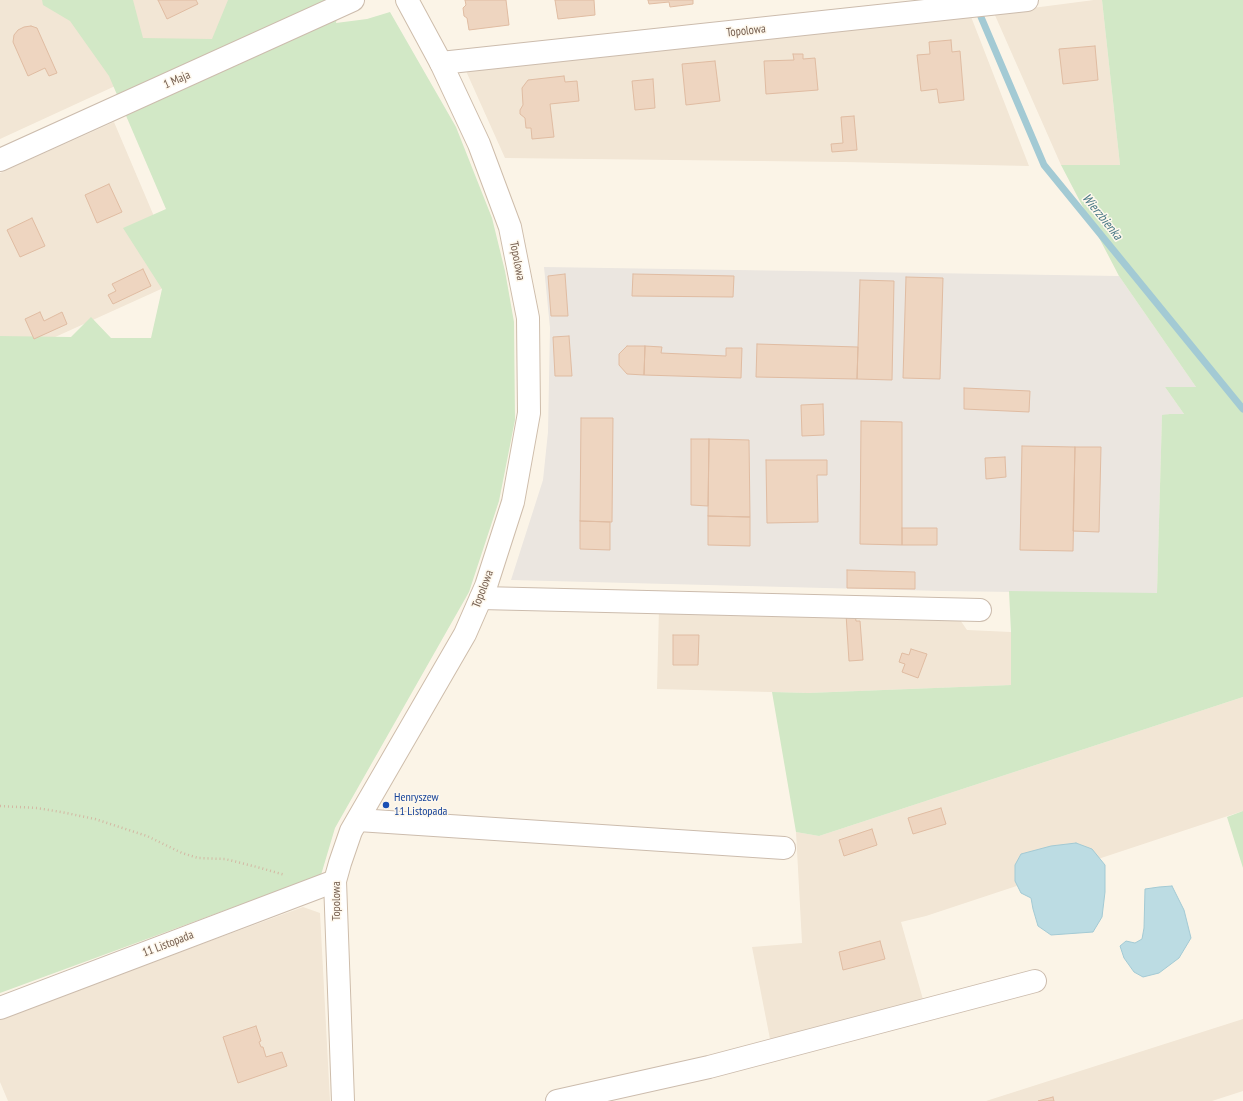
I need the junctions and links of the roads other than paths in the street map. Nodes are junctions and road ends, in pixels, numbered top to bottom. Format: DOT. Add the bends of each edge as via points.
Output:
graph roads {
  1 [pos="353,0"];
  2 [pos="406,0"];
  3 [pos="1027,0"];
  4 [pos="441,63"];
  5 [pos="0,160"];
  6 [pos="481,598"];
  7 [pos="980,610"];
  8 [pos="358,820"];
  9 [pos="784,848"];
  10 [pos="335,881"];
  11 [pos="1035,981"];
  12 [pos="0,1008"];
  13 [pos="343,1101"];
  14 [pos="557,1101"];
  1 -- 5 [label="street, 1 Maja"];
  2 -- 4 [label="street, Topolowa"];
  3 -- 4 [label="street, Topolowa"];
  4 -- 6 [label="street, Topolowa" via="480,144 510,227 528,318 529,413 513,502"];
  6 -- 7 [label="street"];
  6 -- 8 [label="street, Topolowa" via="465,634"];
  8 -- 9 [label="street"];
  8 -- 10 [label="street, Topolowa" via="351,831"];
  10 -- 12 [label="street, 11 Listopada"];
  10 -- 13 [label="street, Topolowa"];
  11 -- 14 [label="street" via="709,1067"];
}
